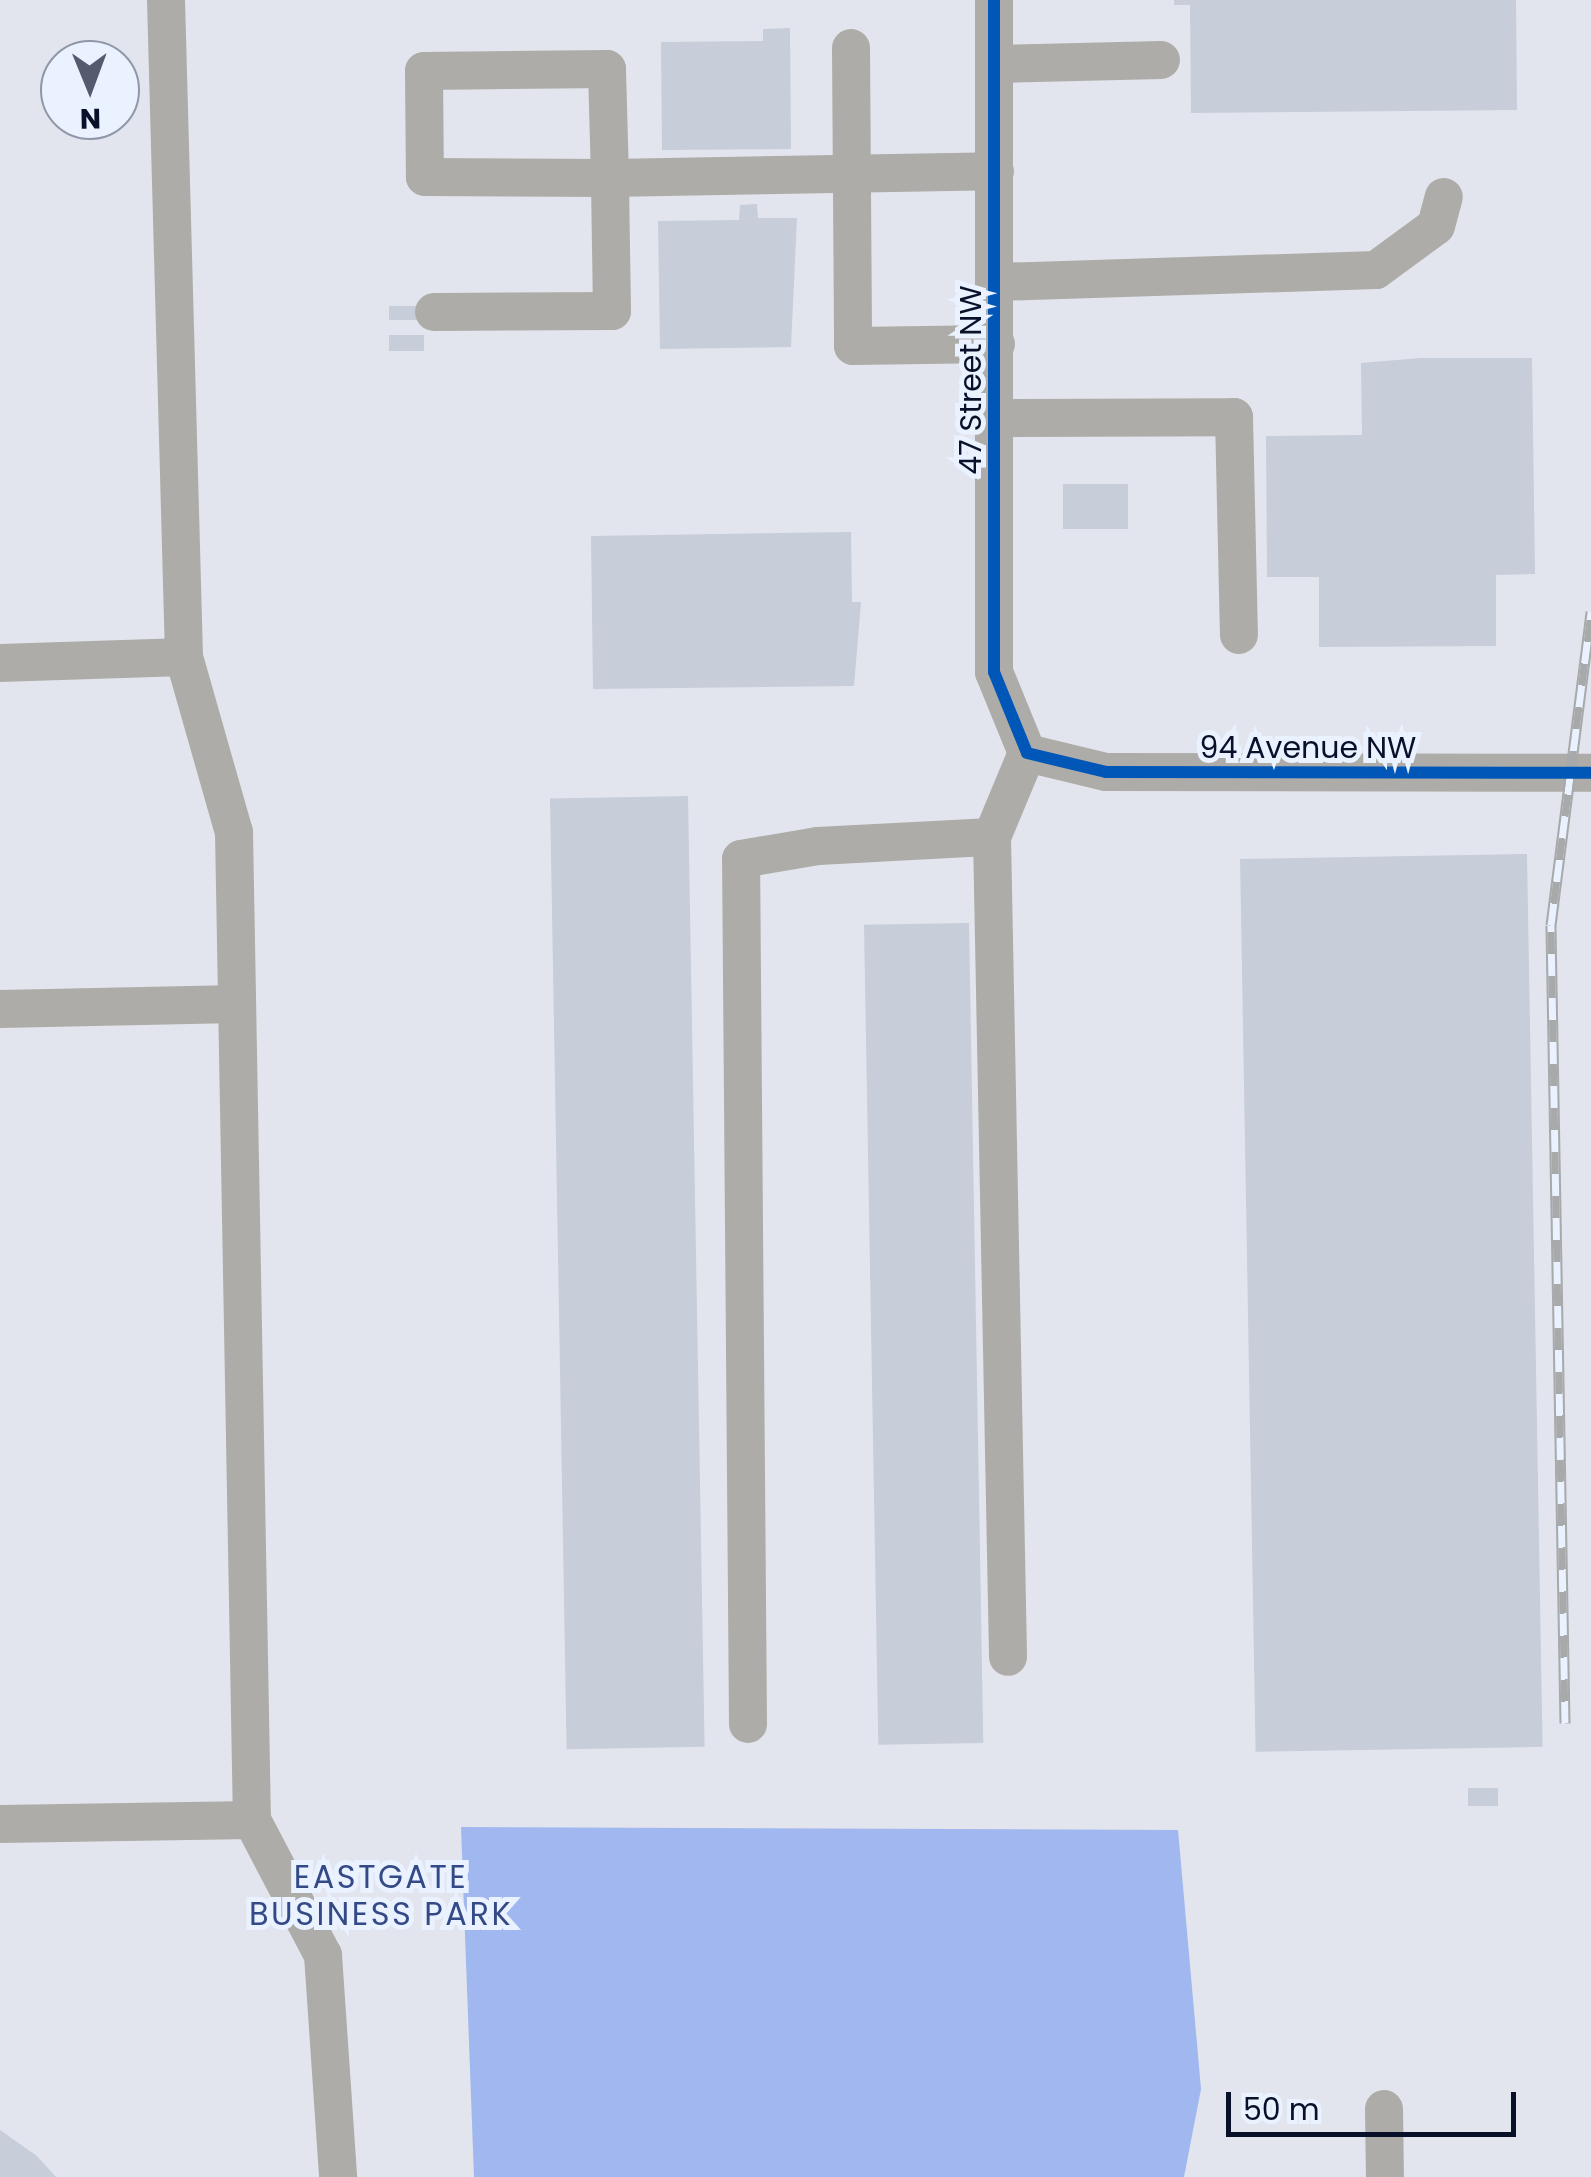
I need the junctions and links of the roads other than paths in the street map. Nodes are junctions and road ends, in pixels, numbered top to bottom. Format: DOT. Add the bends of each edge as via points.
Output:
graph roads {
  1 [pos="166,0"];
  2 [pos="994,0"];
  3 [pos="852,48"];
  4 [pos="1162,60"];
  5 [pos="994,64"];
  6 [pos="995,171"];
  7 [pos="853,173"];
  8 [pos="610,178"];
  9 [pos="1444,197"];
  10 [pos="996,282"];
  11 [pos="434,312"];
  12 [pos="996,344"];
  13 [pos="996,418"];
  14 [pos="1239,635"];
  15 [pos="184,658"];
  16 [pos="0,662"];
  17 [pos="1027,753"];
  18 [pos="1591,773"];
  19 [pos="992,837"];
  20 [pos="237,1004"];
  21 [pos="0,1009"];
  22 [pos="1008,1657"];
  23 [pos="748,1724"];
  24 [pos="252,1820"];
  25 [pos="0,1824"];
  26 [pos="1384,2109"];
  27 [pos="338,2177"];
  28 [pos="1385,2177"];
  1 -- 15 [label="street"];
  2 -- 5 [label="street, 47 Street NW"];
  3 -- 7 [label="street"];
  4 -- 5 [label="street"];
  5 -- 6 [label="street, 47 Street NW"];
  6 -- 7 [label="street"];
  6 -- 10 [label="street, 47 Street NW"];
  7 -- 8 [label="street"];
  7 -- 12 [label="street" via="853,346"];
  8 -- 8 [label="street" via="425,177 424,71 607,69"];
  8 -- 11 [label="street" via="612,311"];
  9 -- 10 [label="street" via="1436,226 1376,270"];
  10 -- 12 [label="street, 47 Street NW"];
  12 -- 13 [label="street, 47 Street NW"];
  13 -- 14 [label="street" via="1234,417"];
  13 -- 17 [label="street, 47 Street NW" via="994,672"];
  15 -- 16 [label="street"];
  15 -- 20 [label="street" via="234,832"];
  17 -- 18 [label="street, 94 Avenue NW" via="1106,772"];
  17 -- 19 [label="street"];
  19 -- 22 [label="street"];
  19 -- 23 [label="street" via="818,846 742,859"];
  20 -- 21 [label="street"];
  20 -- 24 [label="street"];
  24 -- 25 [label="street"];
  24 -- 27 [label="street" via="323,1955"];
  26 -- 28 [label="street"];
}
